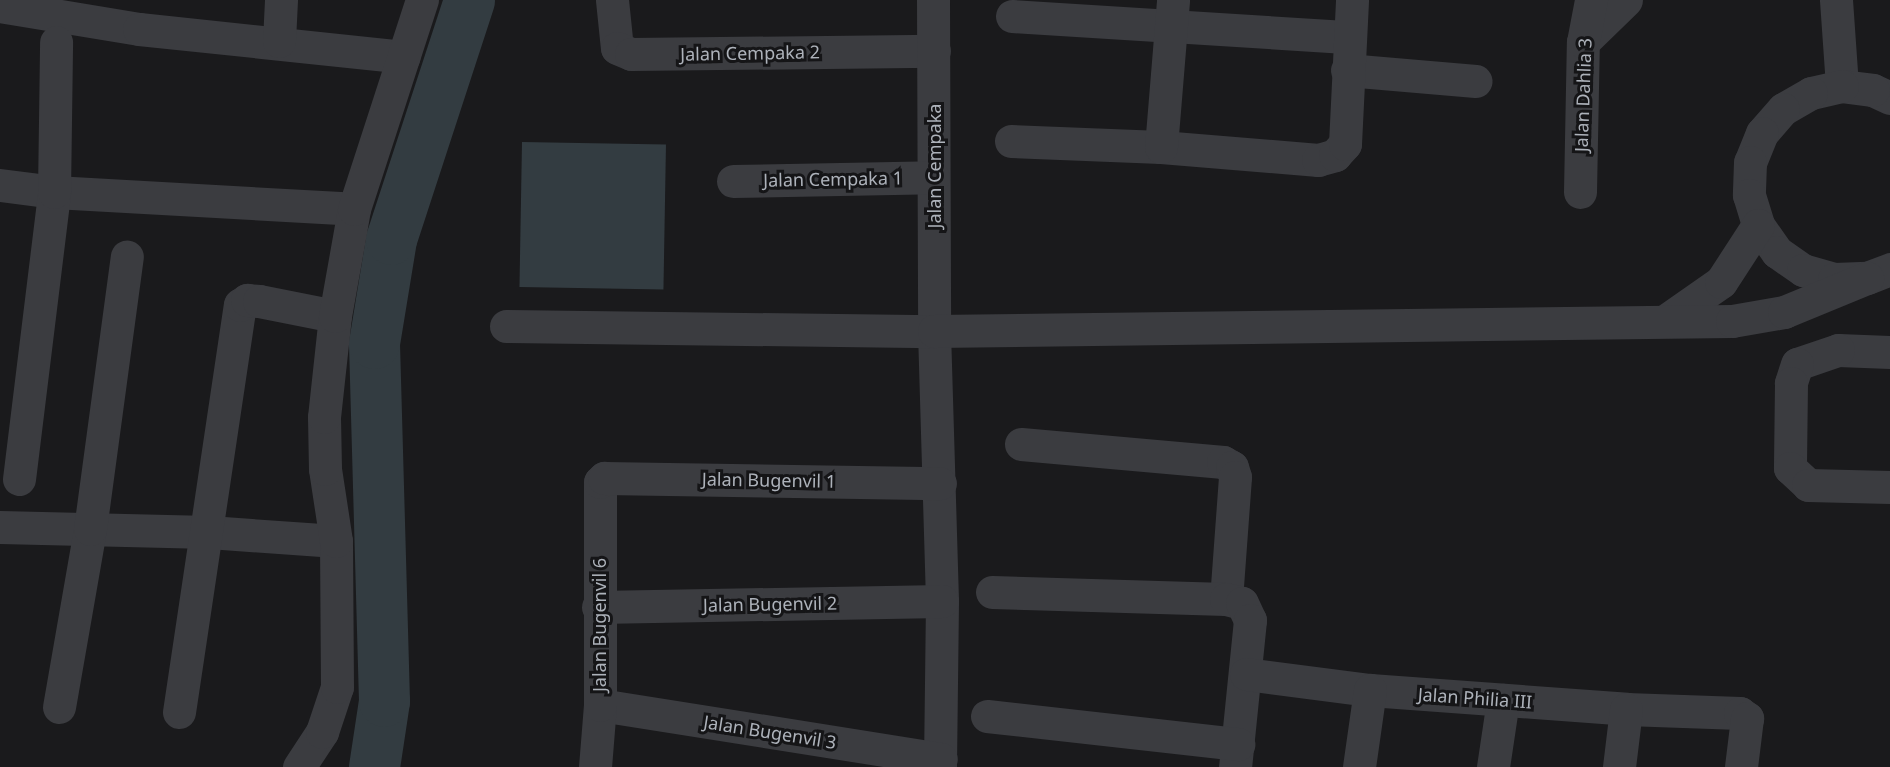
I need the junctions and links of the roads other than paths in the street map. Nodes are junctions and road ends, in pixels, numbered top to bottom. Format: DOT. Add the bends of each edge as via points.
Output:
graph roads {
  1 [pos="281,0"];
  2 [pos="422,0"];
  3 [pos="612,0"];
  4 [pos="933,0"];
  5 [pos="1352,0"];
  6 [pos="1591,0"];
  7 [pos="1626,0"];
  8 [pos="1836,0"];
  9 [pos="0,6"];
  10 [pos="1172,13"];
  11 [pos="1012,16"];
  12 [pos="1349,37"];
  13 [pos="279,41"];
  14 [pos="56,42"];
  15 [pos="1583,42"];
  16 [pos="933,51"];
  17 [pos="404,57"];
  18 [pos="1347,70"];
  19 [pos="1476,81"];
  20 [pos="1842,86"];
  21 [pos="1890,98"];
  22 [pos="1011,141"];
  23 [pos="1161,147"];
  24 [pos="933,177"];
  25 [pos="733,181"];
  26 [pos="0,185"];
  27 [pos="54,192"];
  28 [pos="1580,192"];
  29 [pos="354,209"];
  30 [pos="1758,225"];
  31 [pos="128,257"];
  32 [pos="1878,273"];
  33 [pos="334,316"];
  34 [pos="1663,322"];
  35 [pos="506,326"];
  36 [pos="934,331"];
  37 [pos="1890,352"];
  38 [pos="1021,444"];
  39 [pos="13,465"];
  40 [pos="600,482"];
  41 [pos="940,483"];
  42 [pos="1890,487"];
  43 [pos="0,527"];
  44 [pos="90,529"];
  45 [pos="209,532"];
  46 [pos="336,541"];
  47 [pos="992,592"];
  48 [pos="1227,599"];
  49 [pos="942,601"];
  50 [pos="598,607"];
  51 [pos="1245,675"];
  52 [pos="1370,690"];
  53 [pos="1503,700"];
  54 [pos="600,705"];
  55 [pos="59,707"];
  56 [pos="1626,709"];
  57 [pos="179,712"];
  58 [pos="987,716"];
  59 [pos="1236,755"];
  60 [pos="941,763"];
  61 [pos="299,767"];
  62 [pos="595,767"];
  63 [pos="1359,767"];
  64 [pos="1492,767"];
  65 [pos="1619,767"];
  66 [pos="1741,767"];
  1 -- 13 [label="street"];
  2 -- 17 [label="street"];
  3 -- 16 [label="street, Jalan Cempaka 2" via="617,48 631,54"];
  4 -- 16 [label="street, Jalan Cempaka"];
  5 -- 12 [label="street"];
  6 -- 15 [label="street, Jalan Dahlia 3"];
  7 -- 15 [label="street"];
  8 -- 20 [label="street"];
  9 -- 13 [label="street" via="139,29"];
  10 -- 11 [label="street"];
  10 -- 12 [label="street"];
  10 -- 23 [label="street"];
  12 -- 18 [label="street"];
  13 -- 17 [label="street"];
  14 -- 27 [label="street"];
  15 -- 28 [label="street, Jalan Dahlia 3"];
  16 -- 24 [label="street, Jalan Cempaka"];
  17 -- 29 [label="street"];
  18 -- 19 [label="street"];
  18 -- 23 [label="street" via="1345,144 1335,155 1318,160"];
  20 -- 21 [label="street" via="1873,90"];
  20 -- 30 [label="street" via="1811,93 1792,104 1762,133 1750,162 1749,195"];
  22 -- 23 [label="street"];
  24 -- 25 [label="street, Jalan Cempaka 1"];
  24 -- 36 [label="street, Jalan Cempaka"];
  26 -- 27 [label="street"];
  27 -- 29 [label="street"];
  27 -- 39 [label="street"];
  29 -- 33 [label="street"];
  30 -- 32 [label="street" via="1777,252 1803,270 1834,279"];
  30 -- 34 [label="street" via="1721,282"];
  31 -- 44 [label="street"];
  32 -- 34 [label="street" via="1784,312 1732,321"];
  33 -- 45 [label="street" via="259,301 247,300 240,305"];
  33 -- 46 [label="street" via="324,417 325,469"];
  34 -- 36 [label="street"];
  35 -- 36 [label="street"];
  36 -- 41 [label="street, Jalan Cempaka"];
  37 -- 42 [label="street" via="1838,350 1797,364 1791,383 1790,468 1808,485"];
  38 -- 48 [label="street" via="1223,462 1232,467 1235,477"];
  40 -- 41 [label="street, Jalan Bugenvil 1" via="610,477"];
  40 -- 50 [label="street, Jalan Bugenvil 6"];
  41 -- 49 [label="street, Jalan Cempaka"];
  43 -- 44 [label="street"];
  44 -- 45 [label="street"];
  44 -- 55 [label="street"];
  45 -- 46 [label="street"];
  45 -- 57 [label="street"];
  46 -- 61 [label="street" via="337,687 322,732"];
  47 -- 48 [label="street"];
  48 -- 51 [label="street" via="1242,603 1250,620"];
  49 -- 50 [label="street, Jalan Bugenvil 2"];
  49 -- 60 [label="street, Jalan Cempaka"];
  50 -- 54 [label="street, Jalan Bugenvil 6"];
  51 -- 52 [label="street, Jalan Philia III"];
  51 -- 59 [label="street"];
  52 -- 53 [label="street, Jalan Philia III"];
  52 -- 63 [label="street"];
  53 -- 56 [label="street, Jalan Philia III"];
  53 -- 64 [label="street"];
  54 -- 60 [label="street, Jalan Bugenvil 3"];
  54 -- 62 [label="street, Jalan Bugenvil 6"];
  56 -- 65 [label="street"];
  56 -- 66 [label="street, Jalan Philia III" via="1740,712 1747,718"];
  58 -- 59 [label="street"];
}
